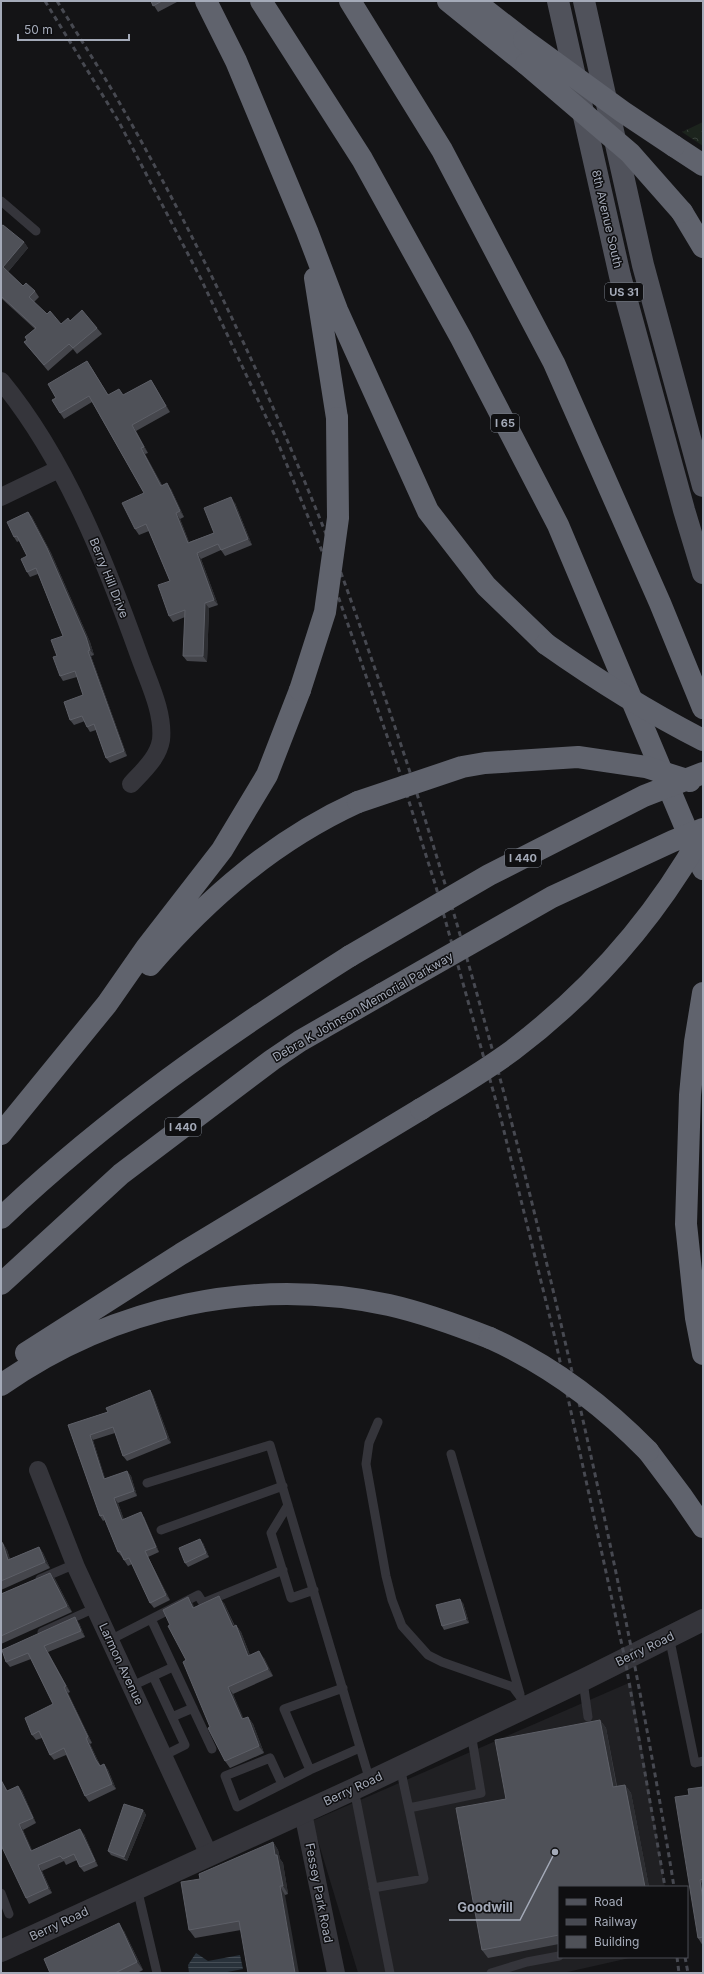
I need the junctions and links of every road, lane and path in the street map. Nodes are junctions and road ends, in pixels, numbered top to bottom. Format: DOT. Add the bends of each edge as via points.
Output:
graph roads {
  1 [pos="206,1"];
  2 [pos="261,1"];
  3 [pos="350,1"];
  4 [pos="448,1"];
  5 [pos="474,1"];
  6 [pos="584,1"];
  7 [pos="558,3"];
  8 [pos="703,165"];
  9 [pos="1,201"];
  10 [pos="36,231"];
  11 [pos="307,231"];
  12 [pos="703,246"];
  13 [pos="1,381"];
  14 [pos="59,469"];
  15 [pos="703,486"];
  16 [pos="1,497"];
  17 [pos="703,573"];
  18 [pos="703,708"];
  19 [pos="703,740"];
  20 [pos="703,773"];
  21 [pos="131,784"];
  22 [pos="703,785"];
  23 [pos="703,829"];
  24 [pos="703,832"];
  25 [pos="703,869"];
  26 [pos="703,994"];
  27 [pos="107,1004"];
  28 [pos="1,1134"];
  29 [pos="1,1218"];
  30 [pos="1,1284"];
  31 [pos="703,1354"];
  32 [pos="1,1371"];
  33 [pos="1,1385"];
  34 [pos="378,1422"];
  35 [pos="452,1454"];
  36 [pos="38,1470"];
  37 [pos="147,1483"];
  38 [pos="283,1486"];
  39 [pos="288,1505"];
  40 [pos="703,1527"];
  41 [pos="161,1530"];
  42 [pos="75,1564"];
  43 [pos="282,1570"];
  44 [pos="28,1584"];
  45 [pos="314,1590"];
  46 [pos="95,1608"];
  47 [pos="151,1619"];
  48 [pos="702,1623"];
  49 [pos="670,1636"];
  50 [pos="30,1638"];
  51 [pos="110,1640"];
  52 [pos="173,1667"];
  53 [pos="153,1676"];
  54 [pos="583,1680"];
  55 [pos="132,1686"];
  56 [pos="342,1688"];
  57 [pos="524,1701"];
  58 [pos="193,1708"];
  59 [pos="172,1717"];
  60 [pos="588,1717"];
  61 [pos="471,1733"];
  62 [pos="360,1748"];
  63 [pos="212,1749"];
  64 [pos="163,1756"];
  65 [pos="699,1762"];
  66 [pos="400,1766"];
  67 [pos="310,1770"];
  68 [pos="282,1784"];
  69 [pos="362,1785"];
  70 [pos="409,1808"];
  71 [pos="303,1813"];
  72 [pos="208,1855"];
  73 [pos="137,1888"];
  74 [pos="373,1888"];
  75 [pos="1,1894"];
  76 [pos="9,1914"];
  77 [pos="1,1951"];
  78 [pos="558,1956"];
  79 [pos="157,1973"];
  80 [pos="336,1973"];
  81 [pos="390,1973"];
  82 [pos="491,1973"];
  1 -- 11 [label="highway" via="236,61"];
  2 -- 25 [label="highway, I 65" via="362,159 461,338 558,525"];
  3 -- 18 [label="highway" via="442,150 554,364 660,603"];
  4 -- 12 [label="highway, bridge" via="630,152 682,212"];
  5 -- 8 [label="highway, bridge" via="622,112"];
  6 -- 15 [label="main road, 8th Avenue South / US 31" via="642,265"];
  7 -- 17 [label="main road, 8th Avenue South / US 31" via="620,276"];
  9 -- 10 [label="lane"];
  11 -- 19 [label="highway, bridge" via="337,310 428,512 486,586 546,644 636,704"];
  11 -- 27 [label="highway, bridge" via="337,418 338,518 325,612 300,690 267,775 240,823 204,875 146,948"];
  13 -- 14 [label="street, Berry Hill Drive" via="16,399"];
  14 -- 16 [label="street"];
  14 -- 21 [label="street, Berry Hill Drive" via="102,559 137,650 160,720 161,738 157,752"];
  20 -- 29 [label="highway, I 440, bridge" via="644,796 489,875 350,956 153,1090 88,1141"];
  22 -- 27 [label="highway, bridge" via="646,767 578,757 485,762 462,767 358,802 288,840 226,886 146,969"];
  23 -- 30 [label="highway, Debra K Johnson Memorial Parkway / I 440, bridge" via="552,897 300,1041 127,1170"];
  24 -- 32 [label="highway, bridge" via="680,872 625,946 592,982 553,1018 512,1050 421,1109 181,1254 57,1332"];
  26 -- 31 [label="highway" via="690,1095 686,1224 696,1318"];
  27 -- 28 [label="highway"];
  33 -- 40 [label="highway, bridge" via="65,1346 117,1323 186,1304 274,1294 372,1302 436,1318 490,1338 564,1379 607,1412 648,1452"];
  34 -- 57 [label="lane" via="369,1443 366,1464 386,1576 402,1626 428,1655 513,1687"];
  35 -- 57 [label="lane"];
  36 -- 42 [label="street, Larmon Avenue"];
  37 -- 38 [label="lane" via="270,1445"];
  38 -- 39 [label="lane"];
  38 -- 41 [label="lane"];
  39 -- 43 [label="lane" via="271,1533"];
  39 -- 45 [label="lane"];
  42 -- 44 [label="lane"];
  42 -- 46 [label="street, Larmon Avenue"];
  43 -- 45 [label="lane" via="291,1598"];
  43 -- 47 [label="lane" via="203,1603 198,1595"];
  45 -- 56 [label="lane"];
  46 -- 50 [label="lane"];
  46 -- 51 [label="street, Larmon Avenue"];
  47 -- 51 [label="lane"];
  47 -- 52 [label="lane"];
  48 -- 49 [label="street, Berry Road"];
  49 -- 54 [label="street, Berry Road"];
  49 -- 65 [label="lane"];
  51 -- 55 [label="street, Larmon Avenue"];
  52 -- 53 [label="lane"];
  52 -- 58 [label="lane"];
  53 -- 55 [label="lane"];
  53 -- 59 [label="lane"];
  54 -- 57 [label="street, Berry Road"];
  54 -- 60 [label="lane"];
  55 -- 64 [label="street, Larmon Avenue"];
  56 -- 62 [label="lane"];
  56 -- 67 [label="lane" via="284,1709"];
  57 -- 61 [label="street, Berry Road"];
  58 -- 59 [label="lane"];
  58 -- 63 [label="lane"];
  59 -- 64 [label="lane" via="185,1745"];
  61 -- 66 [label="street, Berry Road"];
  61 -- 70 [label="lane" via="481,1793"];
  62 -- 67 [label="lane"];
  62 -- 69 [label="lane"];
  64 -- 72 [label="street, Larmon Avenue"];
  66 -- 69 [label="street, Berry Road"];
  66 -- 70 [label="lane"];
  67 -- 68 [label="lane"];
  68 -- 68 [label="lane" via="237,1807 225,1776 270,1758"];
  69 -- 71 [label="street, Berry Road"];
  69 -- 74 [label="lane"];
  70 -- 74 [label="lane" via="424,1879"];
  71 -- 72 [label="street, Berry Road"];
  71 -- 80 [label="street, Fessey Park Road"];
  72 -- 73 [label="street, Berry Road"];
  73 -- 77 [label="street, Berry Road"];
  73 -- 79 [label="lane"];
  74 -- 81 [label="lane"];
  75 -- 76 [label="lane"];
  78 -- 82 [label="lane"];
}
